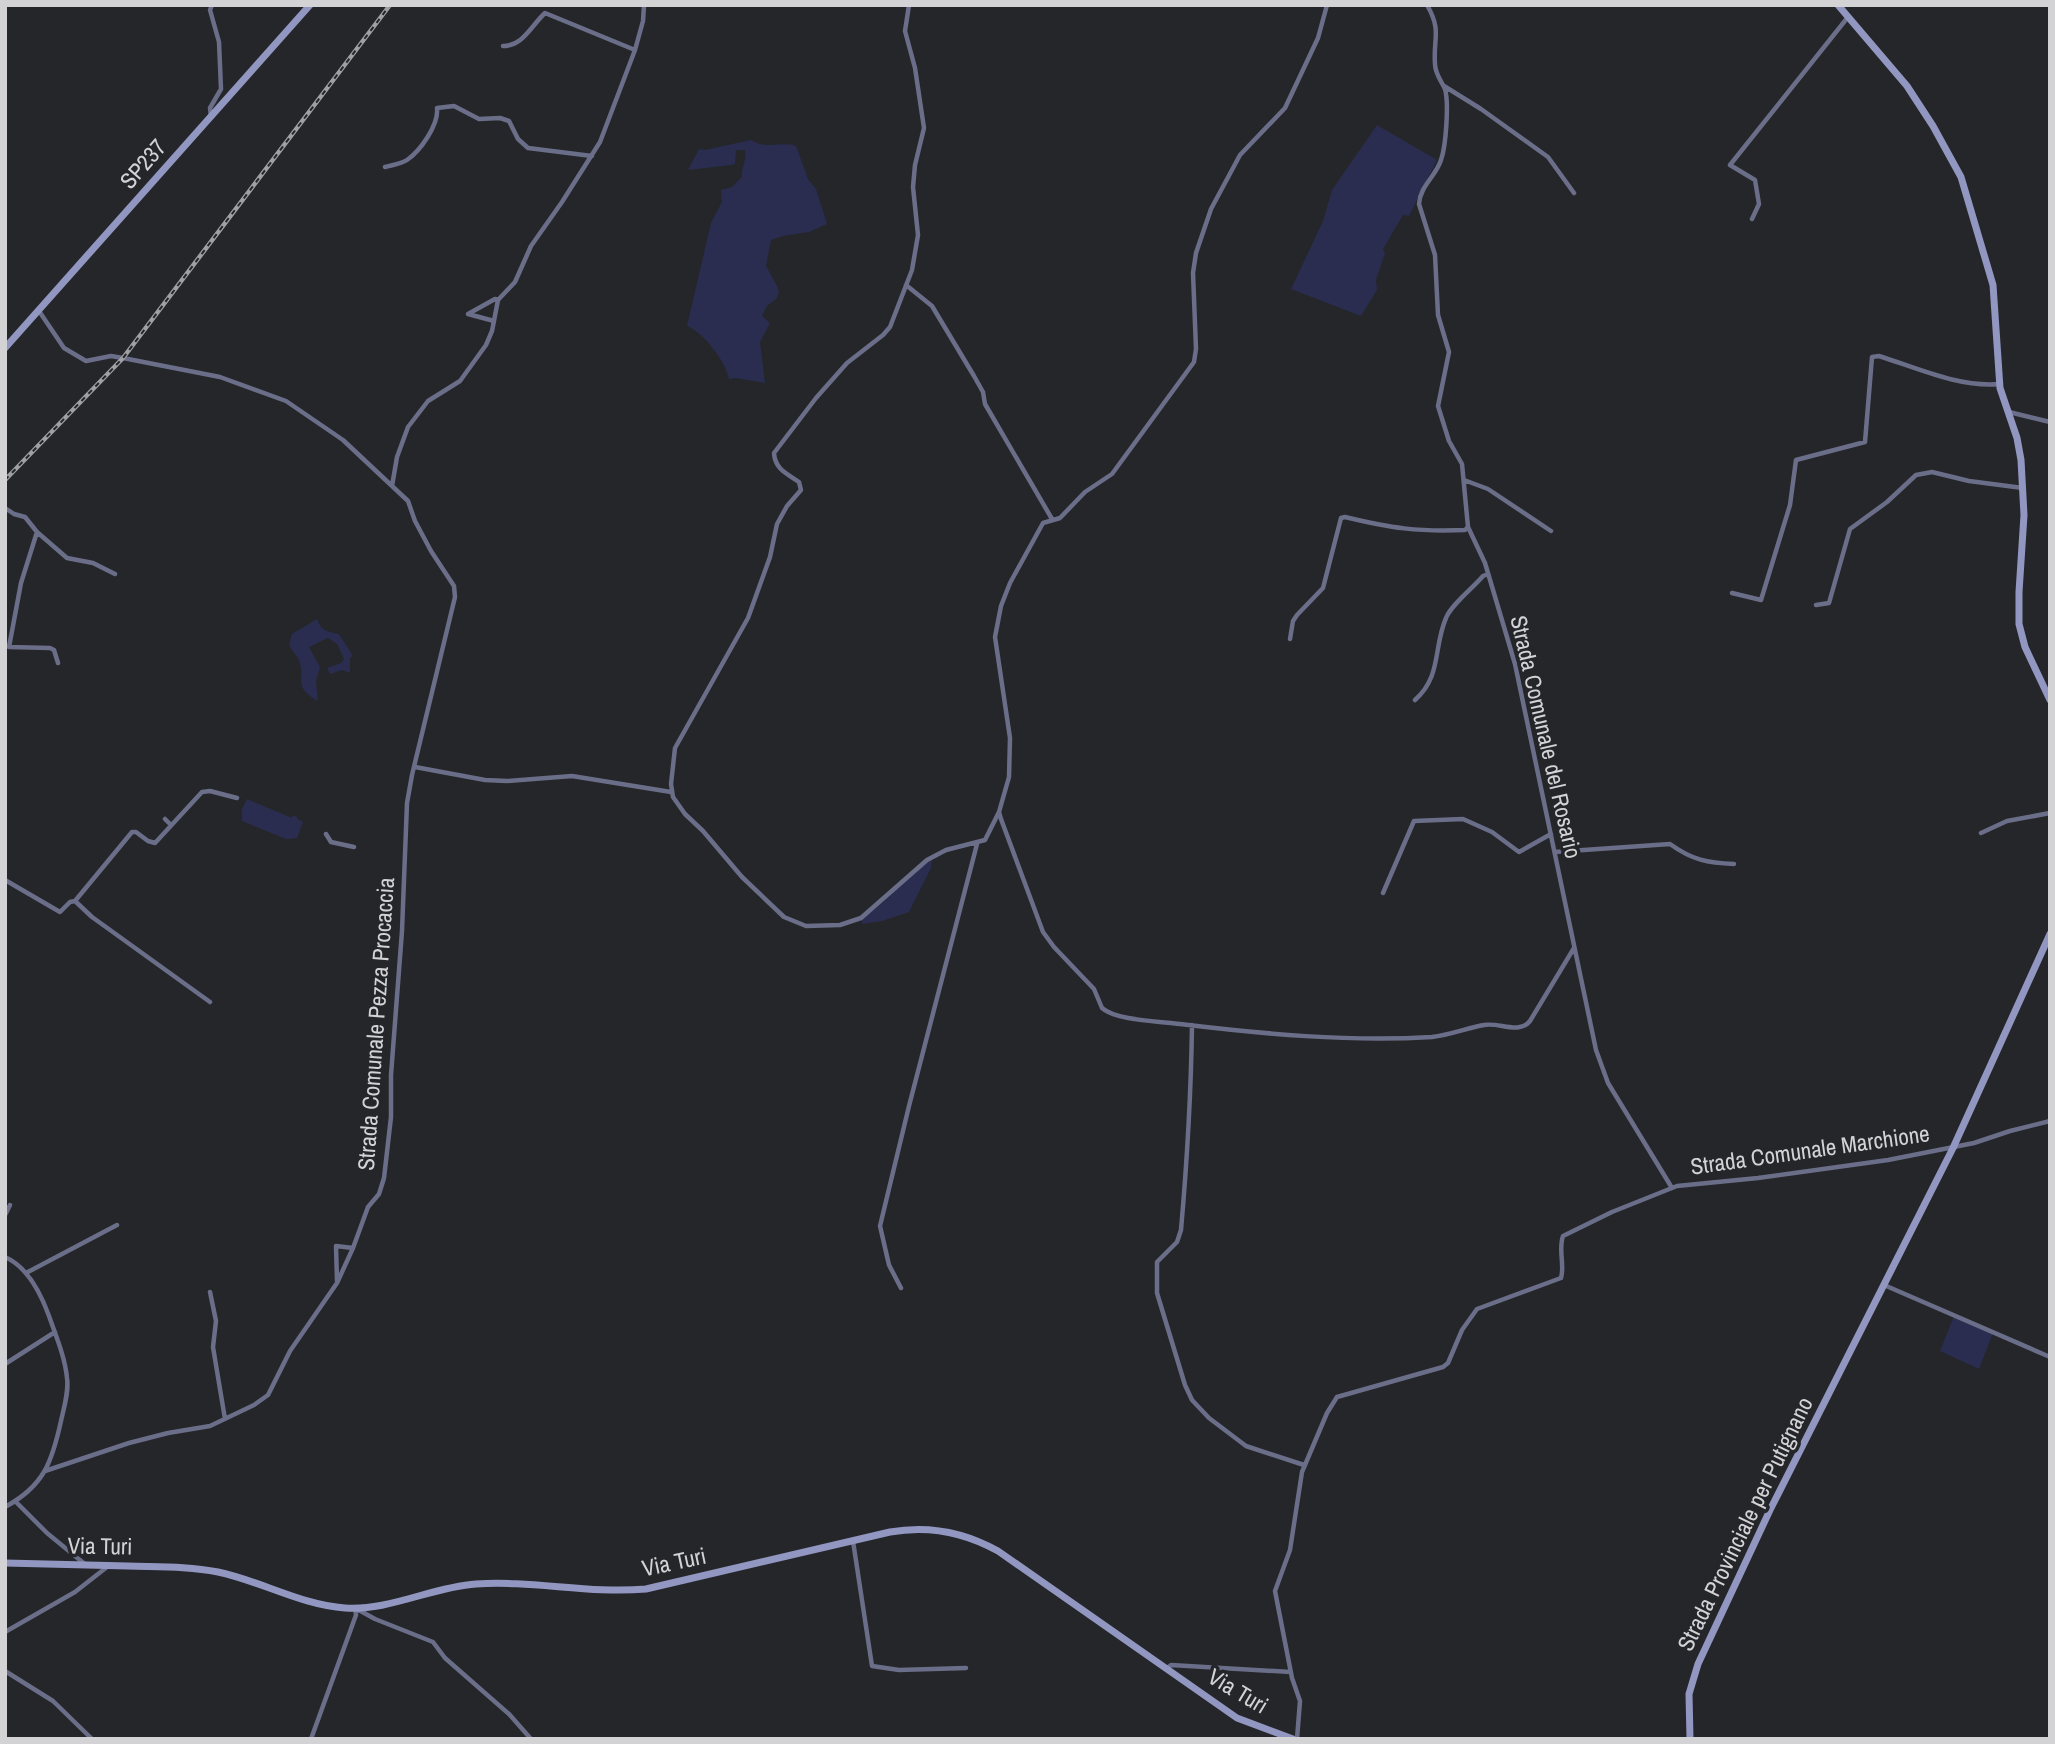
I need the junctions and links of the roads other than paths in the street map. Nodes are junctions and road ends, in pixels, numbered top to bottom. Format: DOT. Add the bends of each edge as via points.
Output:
graph roads {
  1 [pos="212,5"];
  2 [pos="310,5"];
  3 [pos="644,5"];
  4 [pos="909,5"];
  5 [pos="1327,5"];
  6 [pos="1427,5"];
  7 [pos="1838,5"];
  8 [pos="1848,17"];
  9 [pos="503,46"];
  10 [pos="635,50"];
  11 [pos="1443,85"];
  12 [pos="211,117"];
  13 [pos="592,156"];
  14 [pos="385,167"];
  15 [pos="1574,193"];
  16 [pos="1752,219"];
  17 [pos="906,285"];
  18 [pos="498,300"];
  19 [pos="39,310"];
  20 [pos="494,321"];
  21 [pos="5,348"];
  22 [pos="2000,384"];
  23 [pos="2009,412"];
  24 [pos="2050,422"];
  25 [pos="1464,480"];
  26 [pos="392,487"];
  27 [pos="2024,489"];
  28 [pos="5,508"];
  29 [pos="1052,519"];
  30 [pos="1468,527"];
  31 [pos="1551,531"];
  32 [pos="37,532"];
  33 [pos="1488,573"];
  34 [pos="115,574"];
  35 [pos="1732,593"];
  36 [pos="1816,605"];
  37 [pos="1290,639"];
  38 [pos="58,663"];
  39 [pos="1415,700"];
  40 [pos="2050,701"];
  41 [pos="415,767"];
  42 [pos="671,792"];
  43 [pos="237,798"];
  44 [pos="999,812"];
  45 [pos="2050,813"];
  46 [pos="165,819"];
  47 [pos="171,825"];
  48 [pos="1980,833"];
  49 [pos="326,834"];
  50 [pos="1551,834"];
  51 [pos="977,844"];
  52 [pos="354,847"];
  53 [pos="1555,852"];
  54 [pos="1734,864"];
  55 [pos="5,880"];
  56 [pos="1383,892"];
  57 [pos="75,901"];
  58 [pos="2050,934"];
  59 [pos="1574,947"];
  60 [pos="210,1002"];
  61 [pos="1192,1026"];
  62 [pos="2050,1121"];
  63 [pos="1953,1148"];
  64 [pos="1672,1188"];
  65 [pos="9,1205"];
  66 [pos="5,1215"];
  67 [pos="117,1225"];
  68 [pos="354,1248"];
  69 [pos="5,1257"];
  70 [pos="26,1273"];
  71 [pos="337,1283"];
  72 [pos="1884,1285"];
  73 [pos="901,1288"];
  74 [pos="210,1292"];
  75 [pos="55,1332"];
  76 [pos="2050,1357"];
  77 [pos="5,1364"];
  78 [pos="225,1419"];
  79 [pos="1304,1465"];
  80 [pos="45,1471"];
  81 [pos="16,1502"];
  82 [pos="5,1507"];
  83 [pos="853,1541"];
  84 [pos="5,1563"];
  85 [pos="86,1565"];
  86 [pos="108,1566"];
  87 [pos="355,1608"];
  88 [pos="5,1632"];
  89 [pos="966,1668"];
  90 [pos="1167,1668"];
  91 [pos="5,1671"];
  92 [pos="1291,1672"];
  93 [pos="92,1739"];
  94 [pos="311,1739"];
  95 [pos="530,1739"];
  96 [pos="1295,1739"];
  97 [pos="1690,1739"];
  1 -- 12 [label="street" via="221,89 210,107"];
  2 -- 12 [label="main road, SP237 / SP237"];
  3 -- 10 [label="street"];
  4 -- 17 [label="street" via="905,31 924,128 913,187 918,235"];
  5 -- 29 [label="street" via="1318,38 1285,108 1240,155 1211,209 1196,253 1194,362 1112,474 1060,518"];
  6 -- 11 [label="street, Strada Comunale del Rosario" via="1436,28 1435,65"];
  7 -- 8 [label="main road"];
  8 -- 16 [label="street" via="1730,165 1755,180 1759,204"];
  8 -- 22 [label="main road" via="1907,86 1961,177 1993,285"];
  9 -- 10 [label="street" via="525,37 545,13"];
  10 -- 13 [label="street"];
  11 -- 15 [label="street" via="1548,157"];
  11 -- 25 [label="street, Strada Comunale del Rosario" via="1447,102 1442,158 1419,204 1435,255 1438,315 1448,352 1438,406"];
  12 -- 19 [label="main road, SP237 / SP237"];
  13 -- 14 [label="street" via="528,148 509,121 479,120 454,106 437,108 426,139 406,160"];
  13 -- 18 [label="street" via="531,246 515,282"];
  17 -- 29 [label="street" via="932,306"];
  17 -- 42 [label="street" via="890,327 847,363 774,453 774,463 799,482 801,490 777,524 748,618 675,748"];
  18 -- 20 [label="street"];
  18 -- 20 [label="street" via="468,314"];
  19 -- 21 [label="main road, SP237 / SP237"];
  19 -- 26 [label="street, Strada Comunale Pezza Procaccia" via="64,348 86,361 111,356 220,377 286,401 343,440"];
  20 -- 26 [label="street" via="486,345 460,380 428,401 408,427"];
  22 -- 23 [label="main road"];
  22 -- 35 [label="street" via="1976,384 1872,357 1865,442 1796,460 1790,505 1761,600"];
  23 -- 24 [label="street"];
  23 -- 27 [label="main road"];
  25 -- 30 [label="street, Strada Comunale del Rosario"];
  25 -- 31 [label="street" via="1488,489"];
  26 -- 41 [label="street, Strada Comunale Pezza Procaccia" via="408,501 431,551 454,586 455,597"];
  27 -- 36 [label="street" via="1932,472 1916,475 1850,529 1829,603"];
  27 -- 40 [label="main road" via="2019,624"];
  28 -- 32 [label="street" via="25,517"];
  29 -- 44 [label="street" via="1037,531 1010,583 995,637 1010,738 1009,783"];
  30 -- 33 [label="street, Strada Comunale del Rosario"];
  30 -- 37 [label="street" via="1406,530 1342,517 1323,588 1293,621"];
  32 -- 34 [label="street" via="67,558"];
  32 -- 38 [label="street" via="9,648 50,648"];
  33 -- 39 [label="street" via="1447,616 1431,681"];
  33 -- 50 [label="street, Strada Comunale del Rosario" via="1515,664"];
  41 -- 42 [label="street" via="507,781 572,776"];
  41 -- 68 [label="street, Strada Comunale Pezza Procaccia" via="407,803 384,1178"];
  42 -- 51 [label="street" via="742,877 784,917 806,926 832,926 861,918 927,860 946,850"];
  43 -- 47 [label="street" via="202,792"];
  44 -- 51 [label="street" via="985,840"];
  44 -- 61 [label="street" via="1043,932 1094,989 1102,1008 1134,1018"];
  45 -- 48 [label="street" via="2007,821"];
  46 -- 47 [label="street"];
  47 -- 57 [label="street" via="152,844 132,832"];
  49 -- 52 [label="street" via="331,842"];
  50 -- 53 [label="street, Strada Comunale del Rosario"];
  50 -- 56 [label="street" via="1519,852 1492,832 1463,819 1414,821"];
  51 -- 73 [label="street" via="880,1226"];
  53 -- 54 [label="street" via="1670,845 1707,863"];
  53 -- 59 [label="street, Strada Comunale del Rosario"];
  55 -- 57 [label="street" via="60,912"];
  57 -- 60 [label="street"];
  58 -- 63 [label="main road, Strada Provinciale per Putignano"];
  59 -- 61 [label="street" via="1523,1027 1487,1024 1445,1035 1398,1038 1282,1035"];
  59 -- 64 [label="street, Strada Comunale del Rosario" via="1603,1071"];
  61 -- 79 [label="street" via="1181,1230 1177,1242 1157,1262 1157,1293 1185,1385 1197,1407 1246,1446"];
  62 -- 63 [label="street, Strada Comunale Marchione"];
  63 -- 64 [label="street, Strada Comunale Marchione"];
  63 -- 72 [label="main road, Strada Provinciale per Putignano"];
  64 -- 79 [label="street, Strada Comunale Marchione" via="1563,1236 1560,1278 1477,1309 1443,1367 1337,1397"];
  65 -- 66 [label="street"];
  67 -- 70 [label="street"];
  68 -- 71 [label="street, Strada Comunale Pezza Procaccia"];
  68 -- 71 [label="street" via="337,1247"];
  69 -- 70 [label="street"];
  70 -- 75 [label="street"];
  71 -- 78 [label="street, Strada Comunale Pezza Procaccia" via="290,1351 268,1395"];
  72 -- 76 [label="street"];
  72 -- 97 [label="main road, Strada Provinciale per Putignano" via="1698,1664 1689,1694"];
  74 -- 78 [label="street"];
  75 -- 77 [label="street"];
  75 -- 80 [label="street" via="68,1385"];
  78 -- 80 [label="street, Strada Comunale Pezza Procaccia" via="129,1443"];
  79 -- 92 [label="street" via="1290,1550 1275,1591"];
  80 -- 81 [label="street"];
  81 -- 82 [label="street"];
  81 -- 85 [label="street"];
  83 -- 87 [label="main road, Via Turi" via="646,1589 477,1584"];
  83 -- 89 [label="street" via="872,1666"];
  83 -- 90 [label="main road, Via Turi" via="921,1528 975,1539"];
  84 -- 85 [label="main road, Via Turi"];
  85 -- 86 [label="main road, Via Turi"];
  86 -- 87 [label="main road, Via Turi" via="210,1571 313,1602"];
  86 -- 88 [label="street" via="75,1592"];
  87 -- 94 [label="street"];
  87 -- 95 [label="street" via="433,1642"];
  90 -- 92 [label="street"];
  90 -- 96 [label="main road, Via Turi" via="1237,1718"];
  91 -- 93 [label="street" via="53,1701"];
  92 -- 96 [label="street" via="1300,1701"];
}
